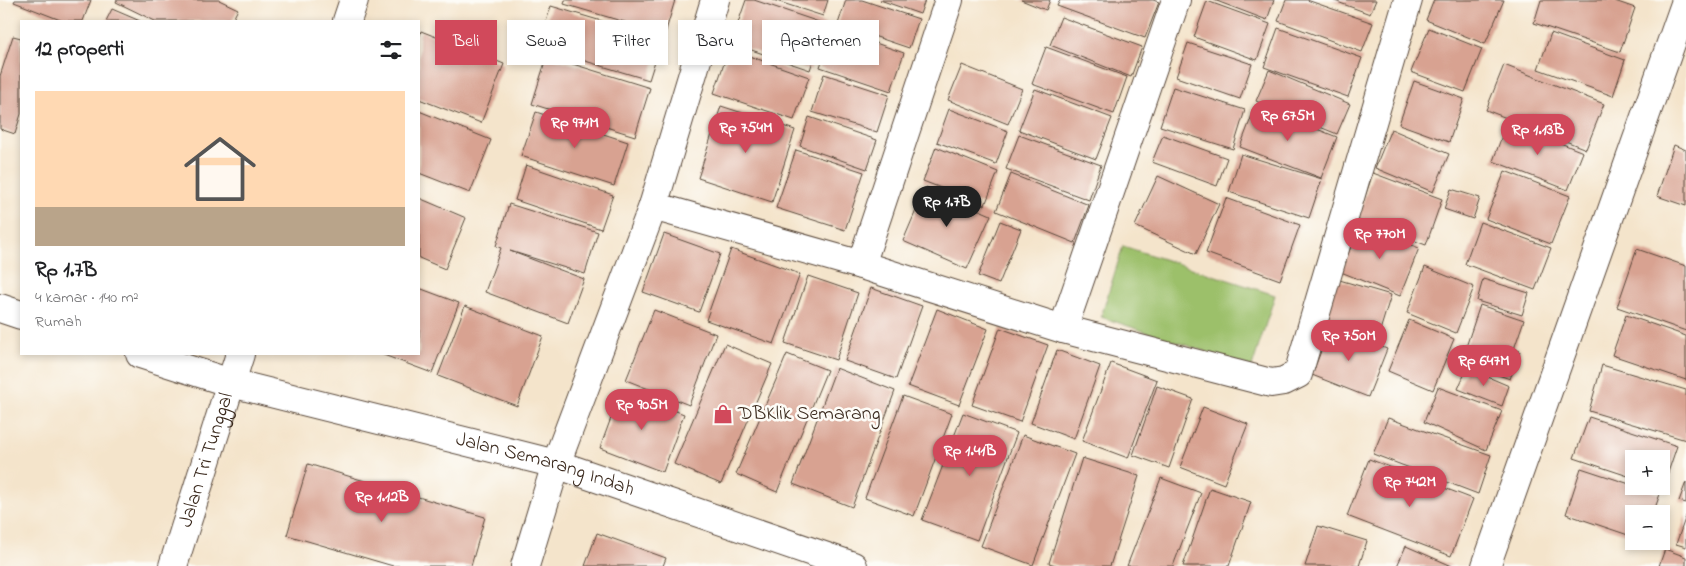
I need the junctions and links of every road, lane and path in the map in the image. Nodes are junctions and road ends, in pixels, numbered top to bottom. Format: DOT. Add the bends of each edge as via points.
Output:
graph roads {
  1 [pos="354,0"];
  2 [pos="715,0"];
  3 [pos="949,0"];
  4 [pos="1176,0"];
  5 [pos="1408,0"];
  6 [pos="1686,1"];
  7 [pos="347,20"];
  8 [pos="653,206"];
  9 [pos="861,265"];
  10 [pos="0,308"];
  11 [pos="20,315"];
  12 [pos="1063,329"];
  13 [pos="143,355"];
  14 [pos="240,355"];
  15 [pos="230,383"];
  16 [pos="556,464"];
  17 [pos="173,566"];
  18 [pos="525,566"];
  19 [pos="853,566"];
  20 [pos="1486,566"];
  1 -- 7 [label="street"];
  2 -- 8 [label="street"];
  3 -- 9 [label="street"];
  4 -- 12 [label="street"];
  5 -- 12 [label="street" via="1298,374 1271,383"];
  6 -- 20 [label="street"];
  8 -- 9 [label="street"];
  8 -- 16 [label="street"];
  9 -- 12 [label="street"];
  10 -- 11 [label="street"];
  13 -- 15 [label="street, Jalan Semarang Indah"];
  14 -- 15 [label="street, Jalan Tri Tunggal"];
  15 -- 16 [label="street, Jalan Semarang Indah"];
  15 -- 17 [label="street, Jalan Tri Tunggal"];
  16 -- 18 [label="street"];
  16 -- 19 [label="street, Jalan Semarang Indah"];
}
